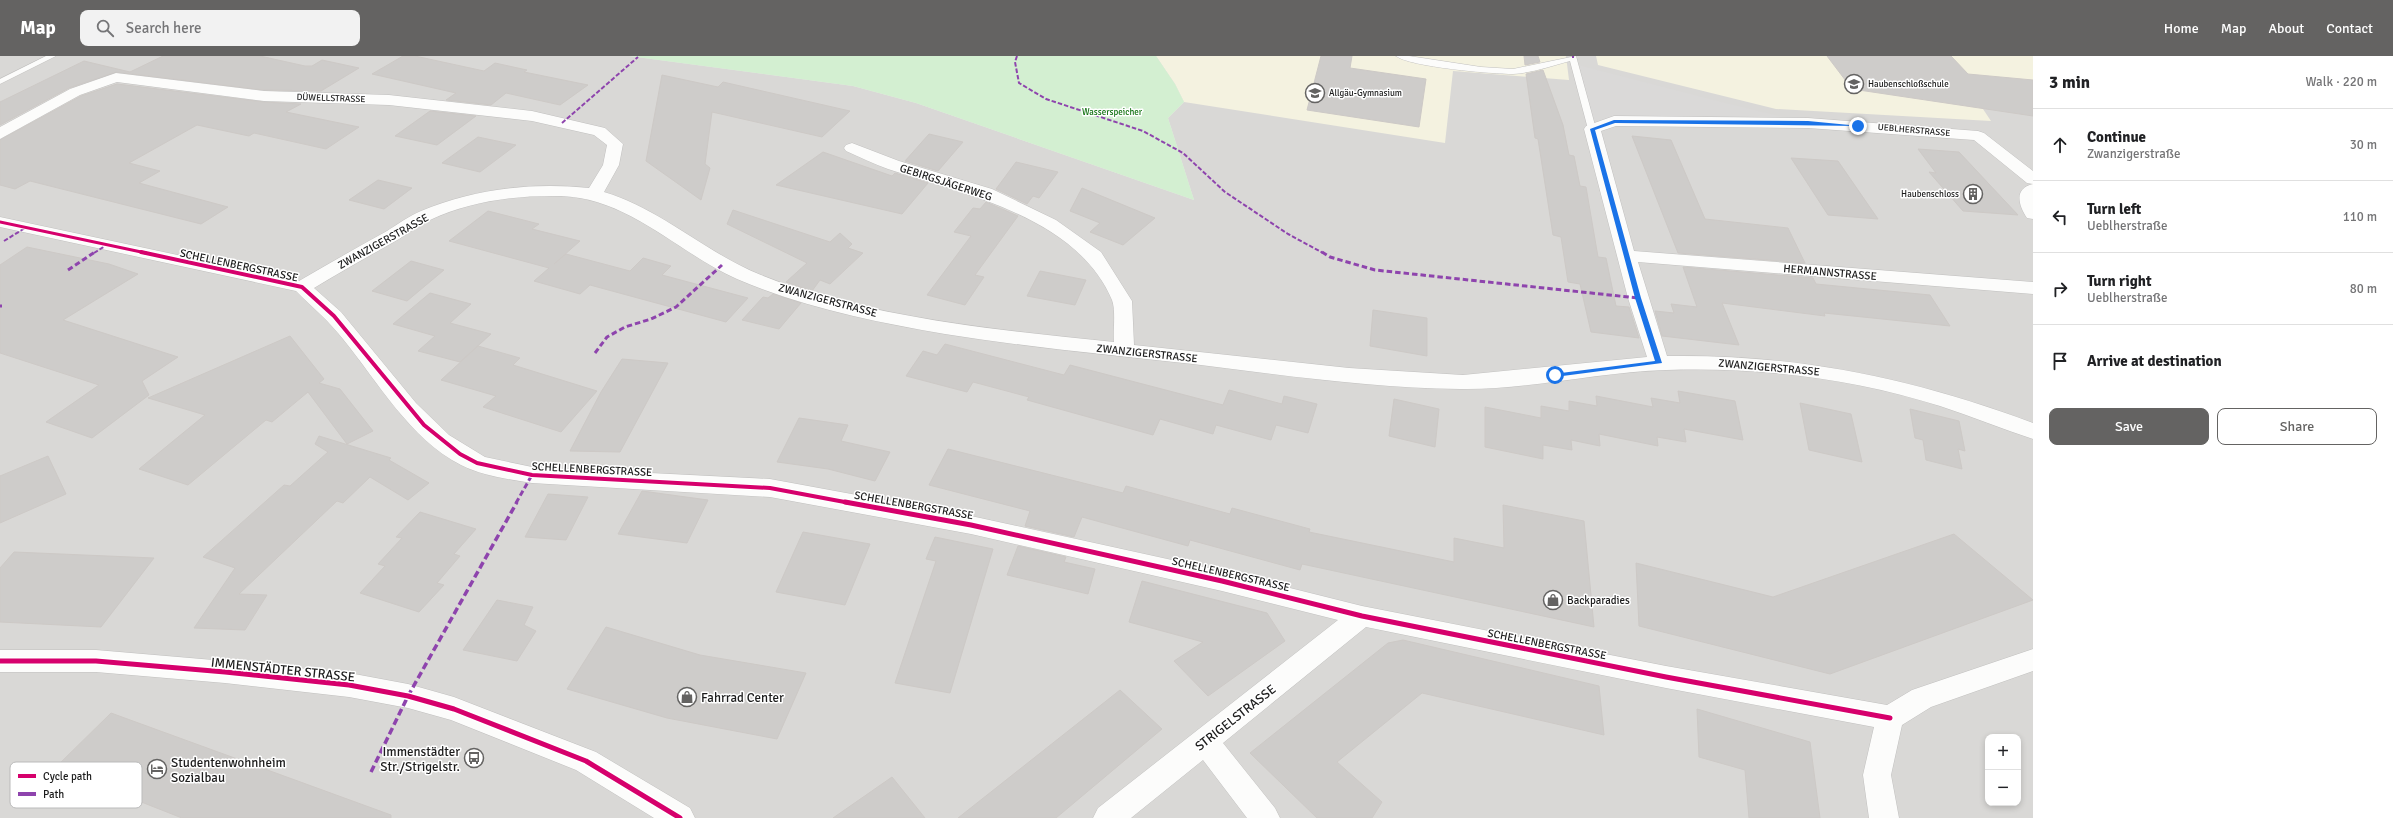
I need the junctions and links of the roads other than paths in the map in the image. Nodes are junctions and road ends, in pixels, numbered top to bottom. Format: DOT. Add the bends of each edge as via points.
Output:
graph roads {
  1 [pos="52,56"];
  2 [pos="1400,56"];
  3 [pos="0,82"];
  4 [pos="1592,129"];
  5 [pos="0,134"];
  6 [pos="852,148"];
  7 [pos="2033,179"];
  8 [pos="2033,189"];
  9 [pos="594,194"];
  10 [pos="2033,214"];
  11 [pos="0,222"];
  12 [pos="1628,256"];
  13 [pos="302,287"];
  14 [pos="2033,288"];
  15 [pos="1124,350"];
  16 [pos="1659,363"];
  17 [pos="2033,432"];
  18 [pos="1362,616"];
  19 [pos="2033,660"];
  20 [pos="0,661"];
  21 [pos="1890,718"];
  22 [pos="1204,741"];
  23 [pos="680,818"];
  24 [pos="1108,818"];
  25 [pos="1265,818"];
  26 [pos="1884,818"];
  1 -- 3 [label="lane"];
  2 -- 4 [label="lane" via="1416,61 1486,70 1524,70 1573,58"];
  4 -- 7 [label="street, UEBLHERSTRASSE" via="1614,121 1808,123 1978,136"];
  4 -- 12 [label="street"];
  5 -- 9 [label="street, DÜWELLSTRASSE" via="76,92 116,77 264,96 389,100 532,116 598,130 615,144 611,165"];
  6 -- 15 [label="street, GEBIRGSJÄGERWEG" via="893,166 986,193 1050,224 1094,256 1122,301"];
  8 -- 10 [label="street" via="2028,192 2029,207"];
  9 -- 13 [label="street, ZWANZIGERSTRASSE" via="573,191 511,192 477,199 427,215"];
  9 -- 15 [label="street, ZWANZIGERSTRASSE" via="648,217 722,265 792,293 869,312 949,327"];
  11 -- 13 [label="street, SCHELLENBERGSTRASSE"];
  12 -- 14 [label="street, HERMANNSTRASSE"];
  12 -- 16 [label="street" via="1638,298"];
  13 -- 18 [label="street, SCHELLENBERGSTRASSE" via="334,316 384,380 440,440 461,455 496,470 532,475 770,488 984,528 1222,580"];
  15 -- 16 [label="street, ZWANZIGERSTRASSE" via="1269,366 1461,382 1555,375"];
  16 -- 17 [label="street, ZWANZIGERSTRASSE" via="1730,361 1856,377 1982,411"];
  18 -- 21 [label="street, SCHELLENBERGSTRASSE" via="1658,676"];
  18 -- 22 [label="street, STRIGELSTRASSE"];
  19 -- 21 [label="street" via="1922,698"];
  20 -- 23 [label="street, IMMENSTÄDTER STRASSE" via="96,662 225,672 349,685 408,696 454,709 586,761"];
  21 -- 26 [label="street" via="1877,775"];
  22 -- 24 [label="street, STRIGELSTRASSE"];
  22 -- 25 [label="street"];
}
